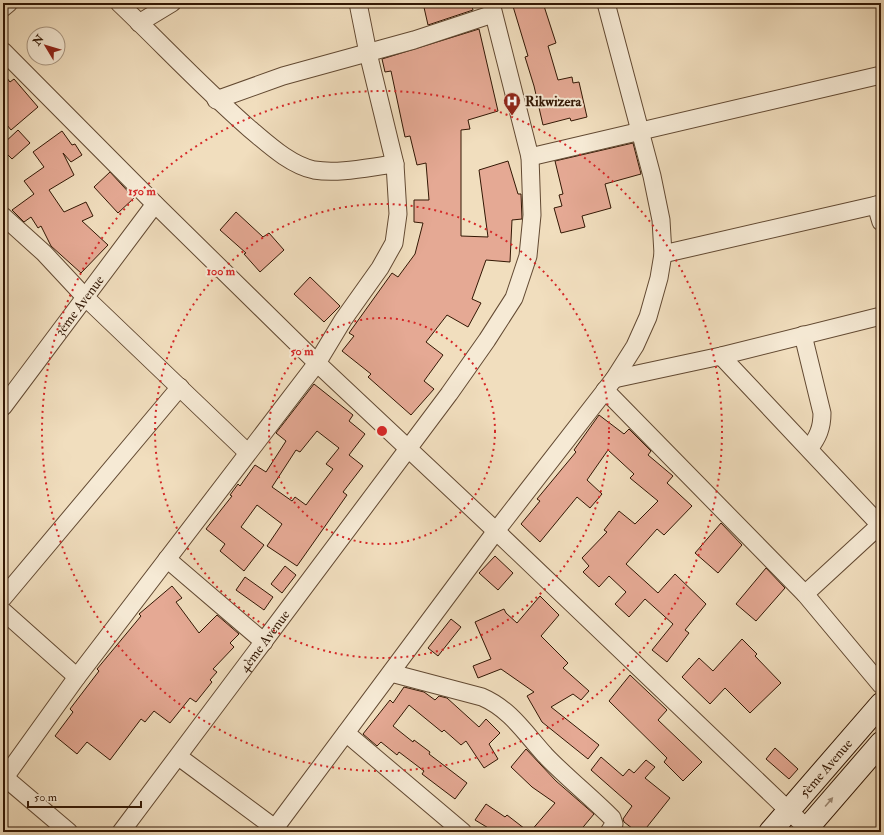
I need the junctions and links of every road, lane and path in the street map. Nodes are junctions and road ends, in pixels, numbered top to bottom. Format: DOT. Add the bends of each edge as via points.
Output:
graph roads {
  1 [pos="9,3"];
  2 [pos="118,3"];
  3 [pos="172,3"];
  4 [pos="358,3"];
  5 [pos="606,3"];
  6 [pos="3,8"];
  7 [pos="492,8"];
  8 [pos="139,23"];
  9 [pos="3,51"];
  10 [pos="368,53"];
  11 [pos="881,75"];
  12 [pos="216,100"];
  13 [pos="640,130"];
  14 [pos="530,157"];
  15 [pos="395,164"];
  16 [pos="155,204"];
  17 [pos="879,205"];
  18 [pos="3,216"];
  19 [pos="881,222"];
  20 [pos="663,254"];
  21 [pos="85,297"];
  22 [pos="881,316"];
  23 [pos="803,335"];
  24 [pos="721,356"];
  25 [pos="317,363"];
  26 [pos="609,384"];
  27 [pos="180,387"];
  28 [pos="3,407"];
  29 [pos="408,449"];
  30 [pos="809,449"];
  31 [pos="248,452"];
  32 [pos="881,525"];
  33 [pos="496,531"];
  34 [pos="167,559"];
  35 [pos="805,594"];
  36 [pos="3,598"];
  37 [pos="3,611"];
  38 [pos="264,642"];
  39 [pos="391,673"];
  40 [pos="77,677"];
  41 [pos="881,685"];
  42 [pos="881,704"];
  43 [pos="346,733"];
  44 [pos="881,743"];
  45 [pos="179,757"];
  46 [pos="4,778"];
  47 [pos="788,811"];
  48 [pos="277,830"];
  49 [pos="808,831"];
  50 [pos="69,832"];
  51 [pos="121,832"];
  52 [pos="463,832"];
  53 [pos="609,832"];
  54 [pos="770,832"];
  1 -- 6 [label="street"];
  2 -- 8 [label="street"];
  3 -- 8 [label="street"];
  4 -- 10 [label="street"];
  5 -- 13 [label="street"];
  7 -- 10 [label="street"];
  7 -- 14 [label="street, 4ème Avenue"];
  8 -- 12 [label="street"];
  9 -- 16 [label="street"];
  10 -- 12 [label="street" via="283,76"];
  10 -- 15 [label="street"];
  11 -- 13 [label="street"];
  12 -- 15 [label="street" via="292,161 313,170"];
  13 -- 14 [label="street"];
  13 -- 20 [label="street" via="661,220"];
  14 -- 29 [label="street, 4ème Avenue" via="532,214 528,256 514,298 488,340"];
  15 -- 25 [label="street" via="398,214 394,243"];
  16 -- 21 [label="street, 3ème Avenue"];
  16 -- 25 [label="street"];
  17 -- 19 [label="street"];
  17 -- 20 [label="street"];
  18 -- 21 [label="street" via="44,253"];
  20 -- 26 [label="street" via="648,317 635,346"];
  21 -- 27 [label="street"];
  21 -- 28 [label="street, 3ème Avenue"];
  22 -- 23 [label="street"];
  23 -- 24 [label="street"];
  23 -- 30 [label="street" via="822,413 822,426"];
  24 -- 26 [label="street"];
  24 -- 30 [label="street"];
  25 -- 29 [label="street"];
  25 -- 31 [label="street"];
  26 -- 33 [label="street"];
  26 -- 35 [label="street"];
  27 -- 31 [label="street"];
  27 -- 36 [label="street"];
  29 -- 33 [label="street"];
  29 -- 38 [label="street, 4ème Avenue"];
  30 -- 32 [label="street"];
  31 -- 34 [label="street"];
  32 -- 35 [label="street"];
  33 -- 39 [label="street"];
  33 -- 47 [label="street"];
  34 -- 38 [label="street"];
  34 -- 40 [label="street"];
  35 -- 41 [label="street"];
  37 -- 40 [label="street"];
  38 -- 45 [label="street, 4ème Avenue"];
  39 -- 43 [label="street"];
  39 -- 53 [label="street" via="496,703 509,713 545,755 612,818 614,824"];
  40 -- 46 [label="street"];
  42 -- 47 [label="street, 5ème Avenue"];
  43 -- 48 [label="street"];
  43 -- 52 [label="street"];
  49 -- 44 [label="street, 5ème Avenue, one-way"];
  45 -- 48 [label="street"];
  45 -- 51 [label="street, 4ème Avenue"];
  46 -- 50 [label="street"];
  47 -- 49 [label="street"];
  47 -- 54 [label="street, 5ème Avenue"];
}
